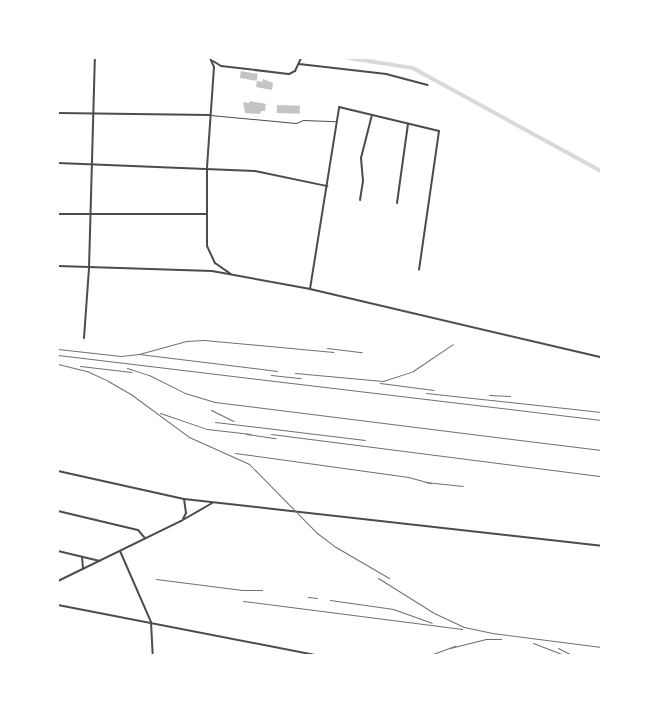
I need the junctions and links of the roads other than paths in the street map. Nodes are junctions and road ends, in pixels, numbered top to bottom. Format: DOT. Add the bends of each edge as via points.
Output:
graph roads {
  1 [pos="96,58"];
  2 [pos="210,58"];
  3 [pos="301,58"];
  4 [pos="212,62"];
  5 [pos="299,64"];
  6 [pos="428,85"];
  7 [pos="58,113"];
  8 [pos="94,113"];
  9 [pos="210,115"];
  10 [pos="372,115"];
  11 [pos="337,121"];
  12 [pos="408,124"];
  13 [pos="58,163"];
  14 [pos="92,163"];
  15 [pos="207,168"];
  16 [pos="327,186"];
  17 [pos="360,200"];
  18 [pos="397,203"];
  19 [pos="58,214"];
  20 [pos="90,214"];
  21 [pos="206,214"];
  22 [pos="58,266"];
  23 [pos="89,268"];
  24 [pos="419,270"];
  25 [pos="232,275"];
  26 [pos="310,289"];
  27 [pos="84,338"];
  28 [pos="601,357"];
  29 [pos="58,471"];
  30 [pos="184,499"];
  31 [pos="212,502"];
  32 [pos="58,511"];
  33 [pos="181,521"];
  34 [pos="145,538"];
  35 [pos="601,546"];
  36 [pos="58,551"];
  37 [pos="120,551"];
  38 [pos="82,557"];
  39 [pos="100,561"];
  40 [pos="83,569"];
  41 [pos="58,581"];
  42 [pos="58,605"];
  43 [pos="151,622"];
  44 [pos="153,655"];
  45 [pos="314,655"];
  1 -- 8 [label="street"];
  2 -- 4 [label="street"];
  3 -- 5 [label="street"];
  4 -- 5 [label="street" via="221,66 289,74 295,71"];
  4 -- 9 [label="street"];
  5 -- 6 [label="street" via="386,74"];
  7 -- 8 [label="street"];
  8 -- 9 [label="street"];
  8 -- 14 [label="street"];
  9 -- 11 [label="lane" via="296,123 303,120"];
  9 -- 15 [label="street"];
  10 -- 11 [label="street" via="339,107"];
  10 -- 12 [label="street"];
  10 -- 17 [label="street" via="361,158 363,181"];
  11 -- 16 [label="street"];
  12 -- 18 [label="street"];
  12 -- 24 [label="street" via="439,131"];
  13 -- 14 [label="street"];
  14 -- 15 [label="street"];
  14 -- 20 [label="street"];
  15 -- 16 [label="street" via="255,172"];
  15 -- 21 [label="street"];
  16 -- 26 [label="street"];
  19 -- 20 [label="street"];
  20 -- 21 [label="street"];
  20 -- 23 [label="street"];
  21 -- 25 [label="street" via="210,255 215,263"];
  22 -- 23 [label="street"];
  23 -- 25 [label="street" via="212,271"];
  23 -- 27 [label="street"];
  25 -- 26 [label="street"];
  26 -- 28 [label="street"];
  29 -- 30 [label="street"];
  30 -- 31 [label="street"];
  30 -- 33 [label="street" via="186,513"];
  31 -- 33 [label="street"];
  31 -- 35 [label="street"];
  32 -- 34 [label="street" via="138,530"];
  33 -- 34 [label="street"];
  34 -- 37 [label="street"];
  36 -- 38 [label="street"];
  37 -- 39 [label="street"];
  37 -- 43 [label="street"];
  38 -- 39 [label="street"];
  38 -- 40 [label="street"];
  39 -- 40 [label="street"];
  40 -- 41 [label="street"];
  42 -- 43 [label="street"];
  43 -- 44 [label="street"];
  43 -- 45 [label="street"];
}
